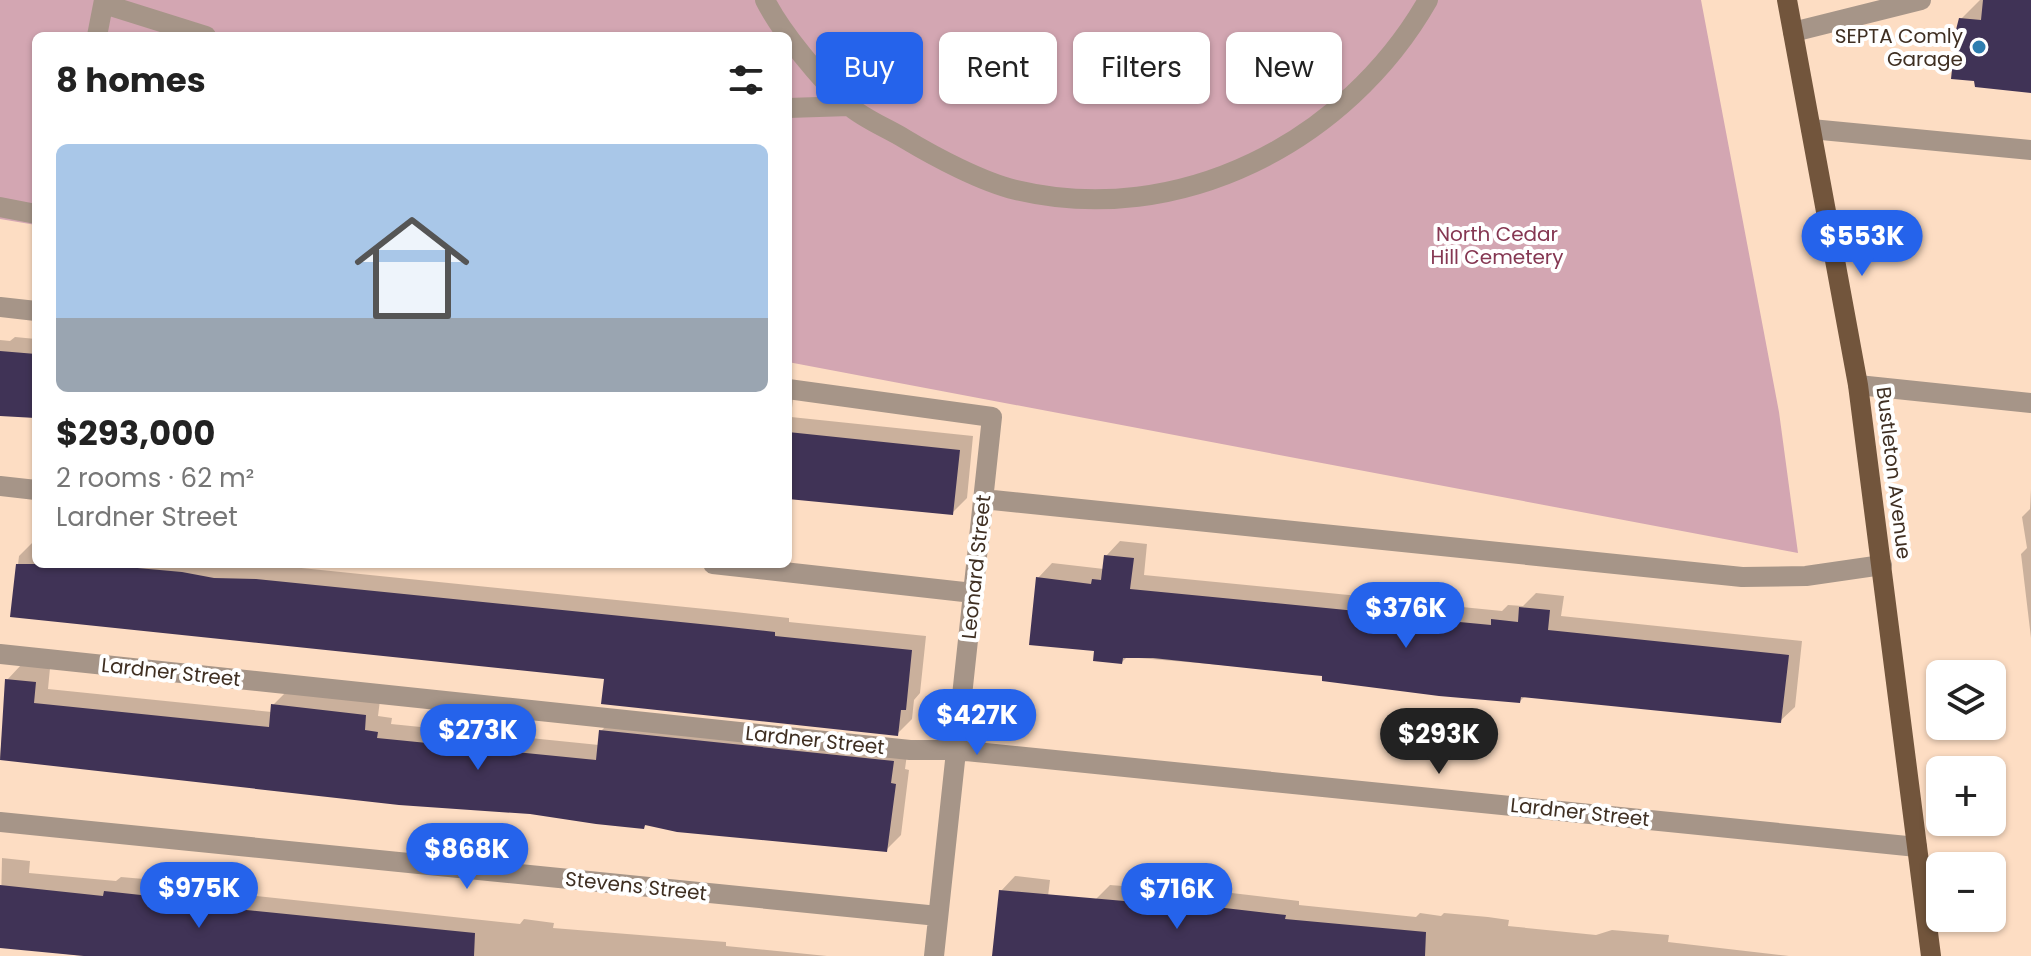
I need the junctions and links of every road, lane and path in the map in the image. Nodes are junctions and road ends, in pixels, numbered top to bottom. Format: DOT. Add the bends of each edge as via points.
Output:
graph roads {
  1 [pos="765,0"];
  2 [pos="1428,0"];
  3 [pos="1787,0"];
  4 [pos="1921,0"];
  5 [pos="104,2"];
  6 [pos="98,32"];
  7 [pos="194,32"];
  8 [pos="790,32"];
  9 [pos="1793,32"];
  10 [pos="792,34"];
  11 [pos="849,106"];
  12 [pos="792,108"];
  13 [pos="1811,129"];
  14 [pos="2031,150"];
  15 [pos="0,207"];
  16 [pos="32,213"];
  17 [pos="0,307"];
  18 [pos="32,311"];
  19 [pos="1858,385"];
  20 [pos="792,390"];
  21 [pos="2031,403"];
  22 [pos="0,486"];
  23 [pos="32,490"];
  24 [pos="983,499"];
  25 [pos="1882,565"];
  26 [pos="749,568"];
  27 [pos="973,593"];
  28 [pos="0,654"];
  29 [pos="956,750"];
  30 [pos="0,822"];
  31 [pos="1917,847"];
  32 [pos="938,916"];
  33 [pos="934,956"];
  34 [pos="1931,956"];
  1 -- 8 [label="street"];
  2 -- 11 [label="street" via="1408,34 1353,96 1294,144 1226,175 1158,194 1088,198 1015,190 925,151"];
  3 -- 9 [label="main road, Bustleton Avenue"];
  4 -- 9 [label="street"];
  5 -- 6 [label="street"];
  5 -- 7 [label="street"];
  9 -- 13 [label="main road, Bustleton Avenue"];
  10 -- 11 [label="street"];
  11 -- 12 [label="street"];
  13 -- 14 [label="street"];
  13 -- 19 [label="main road, Bustleton Avenue"];
  15 -- 16 [label="street"];
  17 -- 18 [label="street"];
  19 -- 21 [label="street"];
  19 -- 25 [label="main road, Bustleton Avenue"];
  20 -- 24 [label="street, Leonard Street" via="992,417"];
  22 -- 23 [label="street"];
  24 -- 25 [label="street" via="1742,577 1806,576"];
  24 -- 27 [label="street, Leonard Street"];
  25 -- 31 [label="main road, Bustleton Avenue"];
  26 -- 27 [label="street"];
  27 -- 29 [label="street, Leonard Street"];
  28 -- 29 [label="street, Lardner Street" via="910,750"];
  29 -- 31 [label="street, Lardner Street"];
  29 -- 32 [label="street, Leonard Street"];
  30 -- 32 [label="street, Stevens Street"];
  31 -- 34 [label="main road, Bustleton Avenue"];
  32 -- 33 [label="street, Leonard Street"];
}
